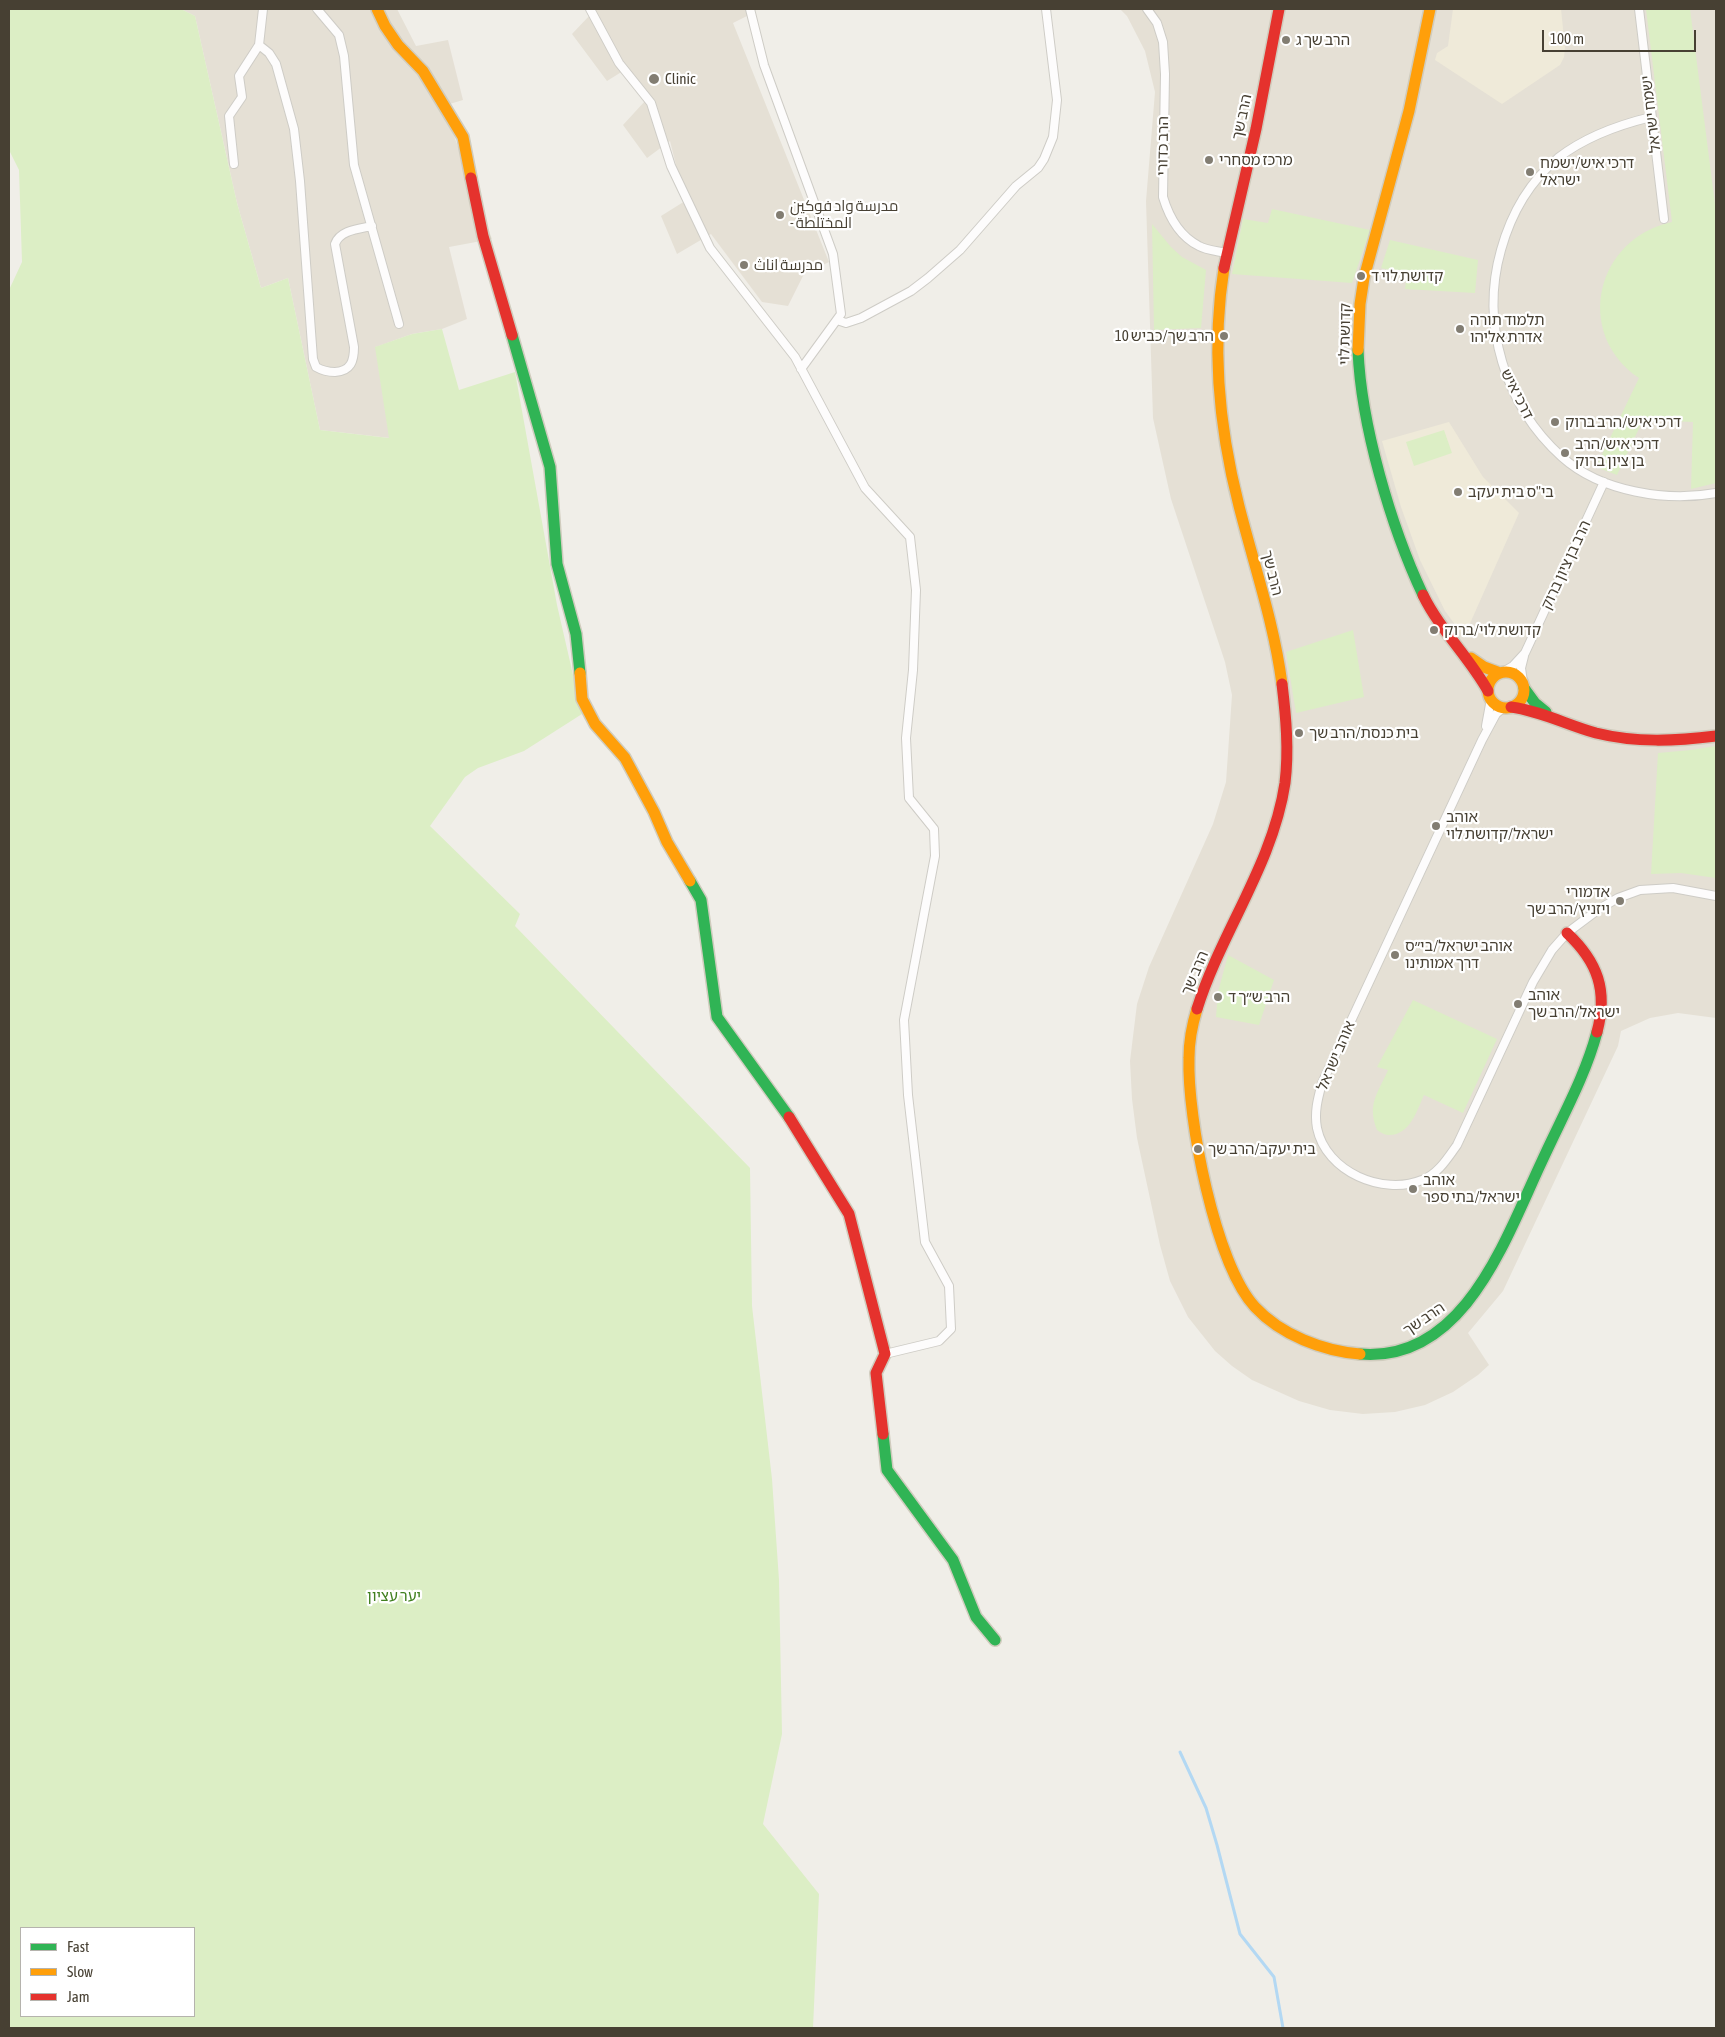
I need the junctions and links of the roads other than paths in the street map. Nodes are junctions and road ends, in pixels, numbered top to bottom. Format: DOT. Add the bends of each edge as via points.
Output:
graph roads {
  1 [pos="263,9"];
  2 [pos="317,9"];
  3 [pos="377,9"];
  4 [pos="590,9"];
  5 [pos="750,9"];
  6 [pos="1046,9"];
  7 [pos="1147,9"];
  8 [pos="1279,9"];
  9 [pos="1430,9"];
  10 [pos="1639,9"];
  11 [pos="259,45"];
  12 [pos="1651,117"];
  13 [pos="234,164"];
  14 [pos="1664,219"];
  15 [pos="372,226"];
  16 [pos="1226,253"];
  17 [pos="837,320"];
  18 [pos="398,324"];
  19 [pos="802,369"];
  20 [pos="1604,482"];
  21 [pos="1716,493"];
  22 [pos="1458,647"];
  23 [pos="1528,647"];
  24 [pos="1501,672"];
  25 [pos="1523,685"];
  26 [pos="1489,695"];
  27 [pos="1507,707"];
  28 [pos="1554,718"];
  29 [pos="1716,736"];
  30 [pos="1482,740"];
  31 [pos="1716,896"];
  32 [pos="1567,933"];
  33 [pos="885,1354"];
  34 [pos="996,1640"];
  1 -- 11 [label="street"];
  2 -- 15 [label="street" via="339,35 344,56 354,166"];
  3 -- 33 [label="street" via="389,32 423,71 463,137 483,236 550,467 557,564 576,634 582,699 595,724 625,758 667,842 701,900 718,1016 786,1112 849,1214"];
  4 -- 19 [label="street" via="619,63 651,102 671,166 710,248"];
  5 -- 17 [label="street" via="764,65 833,254 841,314"];
  6 -- 17 [label="street" via="1057,100 1053,137 1038,168 1016,186 960,250 911,291 861,318 846,323"];
  7 -- 16 [label="street, הרב כדורי" via="1157,23 1163,42 1163,197 1168,215 1180,231 1200,247"];
  8 -- 16 [label="street, הרב שך" via="1253,141"];
  9 -- 22 [label="street, קדושת לוי" via="1407,119 1364,278 1357,354 1372,442 1407,561 1439,624"];
  10 -- 12 [label="street, ישמח ישראל"];
  11 -- 13 [label="street" via="239,76 242,97 229,116"];
  11 -- 15 [label="street" via="276,64 294,129 313,358 320,370 343,372 354,358 335,244 346,232"];
  12 -- 14 [label="street, ישמח ישראל"];
  12 -- 20 [label="street, דרכי איש" via="1590,138 1558,158 1541,174 1524,196 1506,232 1494,288 1496,341 1502,364 1520,404 1533,425 1563,458"];
  15 -- 18 [label="street"];
  16 -- 32 [label="street, הרב שך" via="1217,315 1222,420 1228,463 1279,667 1287,754 1280,808 1269,843 1198,1003 1191,1032 1189,1078 1195,1127 1225,1260 1247,1298 1269,1319 1299,1338 1326,1348 1365,1355 1386,1354 1406,1349 1442,1329 1472,1297 1498,1256 1596,1038 1601,1010 1600,982 1589,955"];
  17 -- 19 [label="street"];
  19 -- 33 [label="street" via="865,488 910,538 916,590 906,738 909,798 934,828 935,856 904,1020 908,1095 925,1242 949,1286 951,1328 939,1341"];
  20 -- 21 [label="street, דרכי איש" via="1650,495 1681,497"];
  20 -- 23 [label="street, הרב בן ציון ברוק"];
  22 -- 24 [label="street, קדושת לוי" via="1484,667"];
  22 -- 26 [label="street, קדושת לוי" via="1480,676"];
  23 -- 24 [label="street, הרב בן ציון ברוק" via="1519,661"];
  23 -- 25 [label="street, הרב בן ציון ברוק" via="1521,668"];
  24 -- 25 [label="street" via="1514,673"];
  24 -- 26 [label="street" via="1490,682"];
  25 -- 27 [label="street" via="1520,702"];
  25 -- 28 [label="street" via="1535,703"];
  26 -- 27 [label="street" via="1498,706"];
  26 -- 30 [label="street, אוהב ישראל" via="1488,719"];
  27 -- 28 [label="street" via="1531,709"];
  27 -- 30 [label="street, אוהב ישראל" via="1496,714"];
  28 -- 29 [label="street" via="1595,733 1626,739 1670,741"];
  30 -- 32 [label="street, אוהב ישראל" via="1322,1083 1316,1107 1318,1130 1326,1150 1341,1166 1359,1178 1402,1186 1423,1180 1442,1167 1457,1146 1533,982 1552,950"];
  31 -- 32 [label="street, אוהב ישראל" via="1673,888 1640,890 1599,909"];
  33 -- 34 [label="street" via="876,1373 887,1470 953,1560 976,1617"];
}
